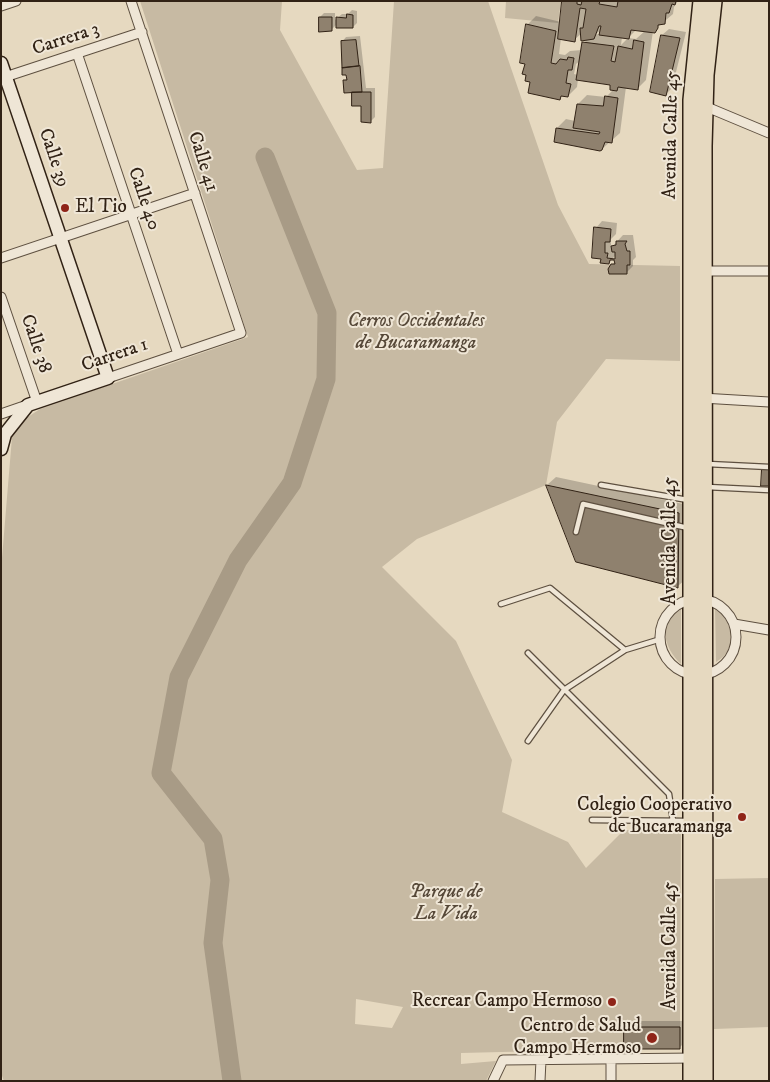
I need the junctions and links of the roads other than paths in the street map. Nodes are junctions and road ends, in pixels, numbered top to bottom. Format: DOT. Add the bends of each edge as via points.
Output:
graph roads {
  1 [pos="16,1"];
  2 [pos="131,1"];
  3 [pos="701,1"];
  4 [pos="714,1"];
  5 [pos="1,6"];
  6 [pos="142,32"];
  7 [pos="77,54"];
  8 [pos="1,63"];
  9 [pos="4,78"];
  10 [pos="698,103"];
  11 [pos="769,133"];
  12 [pos="195,193"];
  13 [pos="131,215"];
  14 [pos="61,238"];
  15 [pos="1,258"];
  16 [pos="698,271"];
  17 [pos="769,271"];
  18 [pos="1,296"];
  19 [pos="241,333"];
  20 [pos="178,354"];
  21 [pos="108,378"];
  22 [pos="698,398"];
  23 [pos="769,402"];
  24 [pos="32,404"];
  25 [pos="1,414"];
  26 [pos="1,448"];
  27 [pos="705,464"];
  28 [pos="769,467"];
  29 [pos="601,485"];
  30 [pos="705,487"];
  31 [pos="769,490"];
  32 [pos="691,500"];
  33 [pos="691,530"];
  34 [pos="576,532"];
  35 [pos="698,600"];
  36 [pos="501,604"];
  37 [pos="734,624"];
  38 [pos="769,630"];
  39 [pos="661,639"];
  40 [pos="625,650"];
  41 [pos="528,653"];
  42 [pos="698,674"];
  43 [pos="564,690"];
  44 [pos="528,741"];
  45 [pos="592,820"];
  46 [pos="673,821"];
  47 [pos="691,821"];
  48 [pos="698,1058"];
  49 [pos="611,1059"];
  50 [pos="540,1060"];
  51 [pos="493,1081"];
  52 [pos="540,1081"];
  53 [pos="611,1081"];
  54 [pos="691,1081"];
  55 [pos="705,1081"];
  1 -- 5 [label="street"];
  2 -- 6 [label="street, Calle 41"];
  3 -- 10 [label="main road, Avenida Calle 45"];
  4 -- 10 [label="main road, Avenida Calle 45"];
  6 -- 7 [label="street, Carrera 3"];
  6 -- 12 [label="street, Calle 41"];
  7 -- 9 [label="street, Carrera 3"];
  7 -- 13 [label="street, Calle 40"];
  8 -- 9 [label="street, Calle 39"];
  9 -- 14 [label="street, Calle 39"];
  10 -- 11 [label="street"];
  10 -- 16 [label="main road, Avenida Calle 45"];
  12 -- 13 [label="street"];
  12 -- 19 [label="street, Calle 41"];
  13 -- 14 [label="street"];
  13 -- 20 [label="street, Calle 40"];
  14 -- 15 [label="street"];
  14 -- 21 [label="street, Calle 39"];
  16 -- 17 [label="street"];
  16 -- 22 [label="main road, Avenida Calle 45"];
  18 -- 24 [label="street, Calle 38"];
  19 -- 20 [label="street, Carrera 1"];
  20 -- 21 [label="street, Carrera 1"];
  21 -- 24 [label="street, Carrera 1"];
  22 -- 23 [label="street"];
  22 -- 27 [label="main road, Avenida Calle 45"];
  22 -- 32 [label="main road, Avenida Calle 45"];
  24 -- 25 [label="street, Carrera 1"];
  24 -- 26 [label="street" via="5,434"];
  27 -- 28 [label="lane"];
  27 -- 30 [label="main road, Avenida Calle 45"];
  29 -- 32 [label="lane"];
  30 -- 31 [label="lane"];
  30 -- 35 [label="main road, Avenida Calle 45"];
  32 -- 33 [label="main road, Avenida Calle 45"];
  33 -- 34 [label="lane" via="583,504"];
  33 -- 35 [label="main road, Avenida Calle 45"];
  35 -- 37 [label="street" via="722,607"];
  35 -- 39 [label="street" via="683,602 669,614 661,630"];
  35 -- 42 [label="main road, Avenida Calle 45"];
  36 -- 40 [label="lane" via="550,588"];
  37 -- 38 [label="street"];
  37 -- 42 [label="street" via="736,642 733,652 721,667"];
  39 -- 40 [label="lane"];
  39 -- 42 [label="street" via="668,659 675,666"];
  40 -- 43 [label="lane"];
  41 -- 43 [label="lane"];
  42 -- 47 [label="main road, Avenida Calle 45"];
  42 -- 48 [label="main road, Avenida Calle 45"];
  43 -- 44 [label="lane"];
  43 -- 46 [label="lane" via="669,794"];
  45 -- 46 [label="lane"];
  46 -- 47 [label="lane"];
  47 -- 48 [label="main road, Avenida Calle 45"];
  48 -- 49 [label="street"];
  48 -- 54 [label="main road, Avenida Calle 45"];
  48 -- 55 [label="main road, Avenida Calle 45"];
  49 -- 50 [label="street"];
  49 -- 53 [label="street"];
  50 -- 51 [label="street" via="502,1060"];
  50 -- 52 [label="street"];
}
